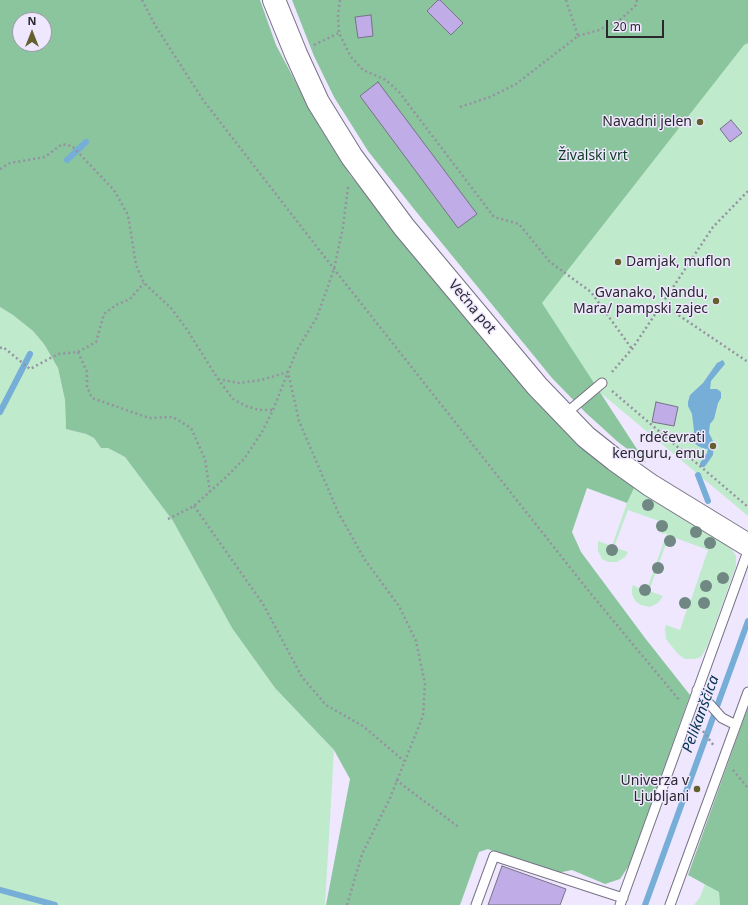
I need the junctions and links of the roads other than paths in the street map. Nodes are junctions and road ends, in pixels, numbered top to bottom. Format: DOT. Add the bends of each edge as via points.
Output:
graph roads {
  1 [pos="274,0"];
  2 [pos="602,383"];
  3 [pos="564,415"];
  4 [pos="748,545"];
  5 [pos="748,551"];
  6 [pos="748,692"];
  7 [pos="699,693"];
  8 [pos="736,725"];
  9 [pos="621,901"];
  10 [pos="476,905"];
  11 [pos="670,905"];
  1 -- 3 [label="main road, Večna pot" via="318,102 352,157 404,227"];
  2 -- 3 [label="lane"];
  3 -- 4 [label="main road, Večna pot" via="586,437 650,485"];
  5 -- 7 [label="lane"];
  6 -- 8 [label="lane"];
  7 -- 8 [label="lane" via="722,718"];
  7 -- 9 [label="lane" via="689,713"];
  8 -- 11 [label="lane"];
  9 -- 10 [label="lane" via="494,856"];
}
